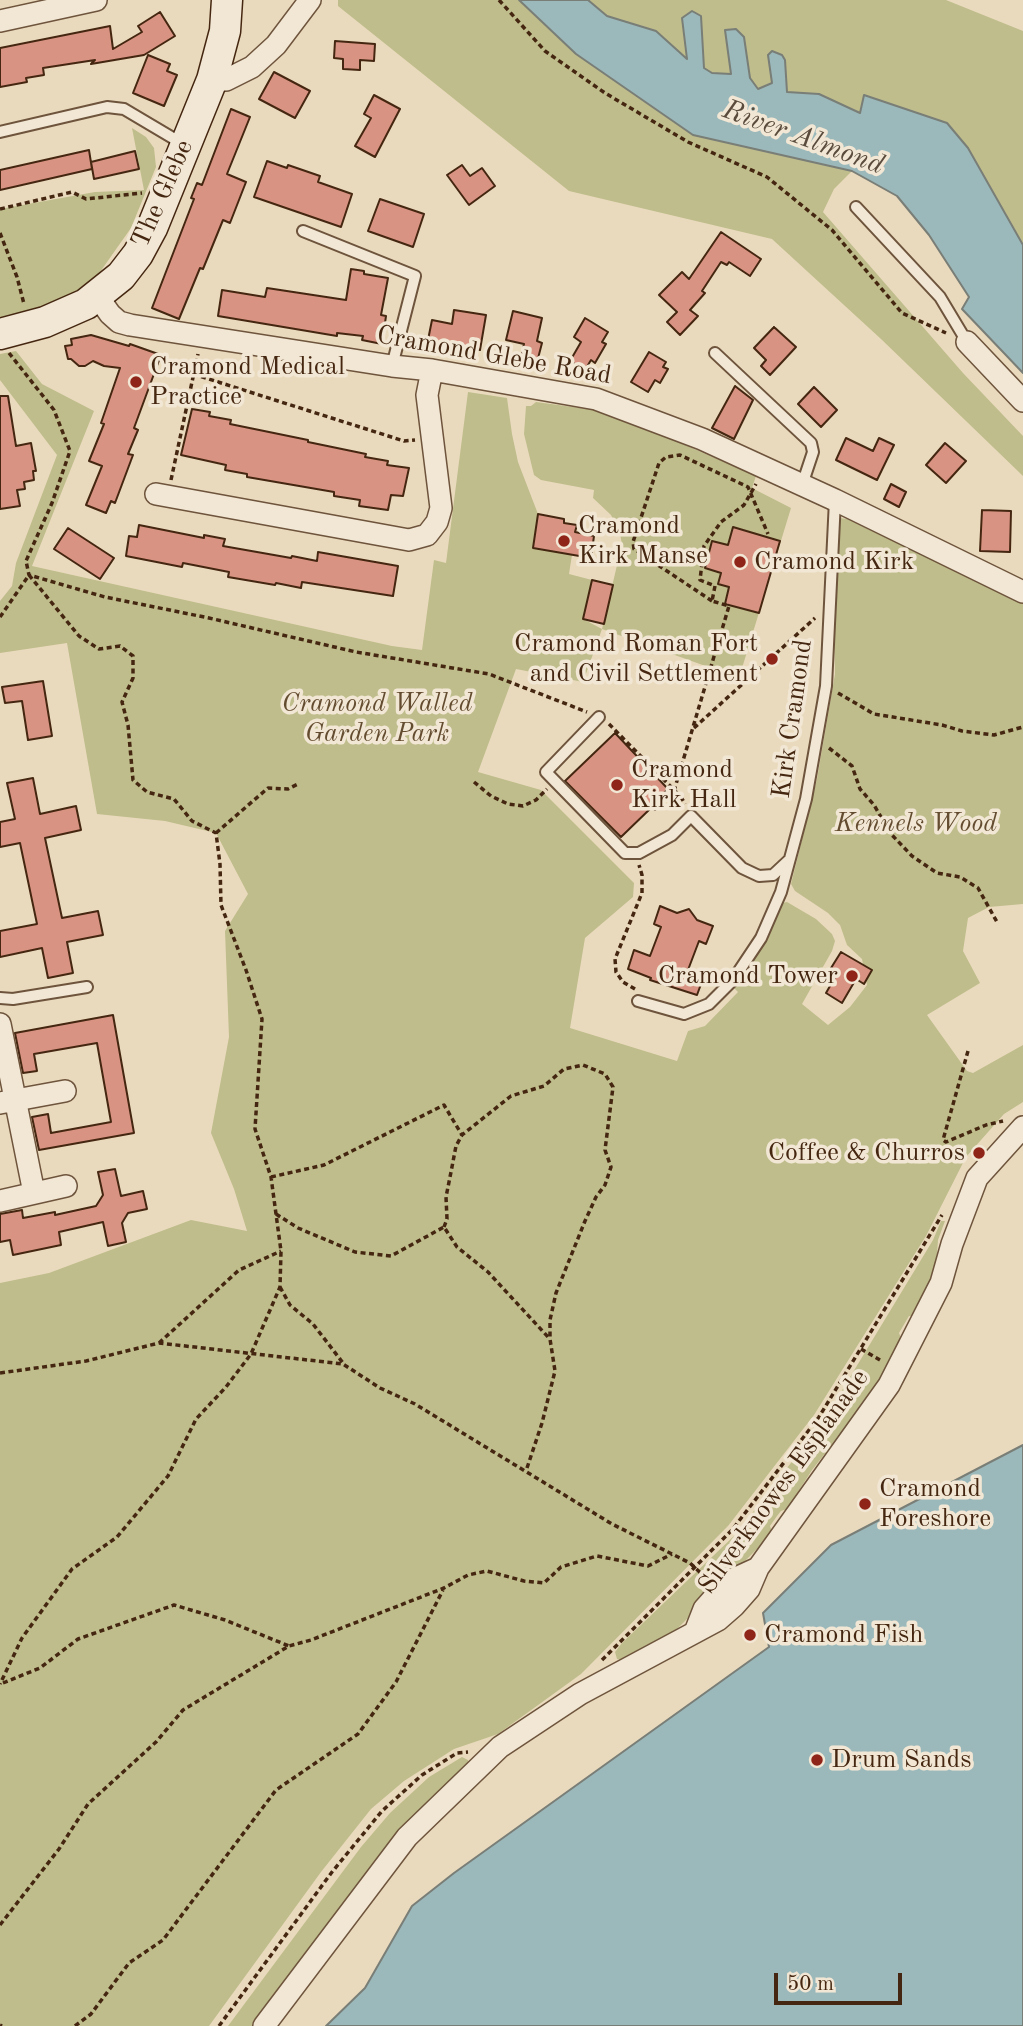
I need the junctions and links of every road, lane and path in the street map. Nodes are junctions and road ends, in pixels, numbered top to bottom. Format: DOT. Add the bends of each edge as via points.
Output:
graph roads {
  1 [pos="96,0"];
  2 [pos="228,0"];
  3 [pos="310,0"];
  4 [pos="499,0"];
  5 [pos="0,21"];
  6 [pos="212,80"];
  7 [pos="0,132"];
  8 [pos="185,145"];
  9 [pos="163,199"];
  10 [pos="856,207"];
  11 [pos="0,208"];
  12 [pos="303,231"];
  13 [pos="0,233"];
  14 [pos="98,297"];
  15 [pos="29,326"];
  16 [pos="202,336"];
  17 [pos="4,342"];
  18 [pos="967,342"];
  19 [pos="715,353"];
  20 [pos="392,366"];
  21 [pos="432,370"];
  22 [pos="193,374"];
  23 [pos="1023,401"];
  24 [pos="432,439"];
  25 [pos="763,467"];
  26 [pos="802,485"];
  27 [pos="752,493"];
  28 [pos="162,495"];
  29 [pos="835,500"];
  30 [pos="768,534"];
  31 [pos="29,575"];
  32 [pos="1023,592"];
  33 [pos="712,601"];
  34 [pos="830,604"];
  35 [pos="0,617"];
  36 [pos="826,686"];
  37 [pos="599,717"];
  38 [pos="1023,727"];
  39 [pos="693,730"];
  40 [pos="817,739"];
  41 [pos="474,782"];
  42 [pos="555,782"];
  43 [pos="298,785"];
  44 [pos="674,791"];
  45 [pos="691,817"];
  46 [pos="216,833"];
  47 [pos="635,853"];
  48 [pos="790,859"];
  49 [pos="997,922"];
  50 [pos="87,987"];
  51 [pos="0,998"];
  52 [pos="639,1001"];
  53 [pos="0,1024"];
  54 [pos="968,1051"];
  55 [pos="65,1091"];
  56 [pos="8,1101"];
  57 [pos="1017,1124"];
  58 [pos="462,1135"];
  59 [pos="271,1177"];
  60 [pos="66,1186"];
  61 [pos="34,1194"];
  62 [pos="0,1201"];
  63 [pos="946,1211"];
  64 [pos="276,1214"];
  65 [pos="444,1227"];
  66 [pos="281,1251"];
  67 [pos="280,1287"];
  68 [pos="550,1339"];
  69 [pos="159,1343"];
  70 [pos="861,1349"];
  71 [pos="251,1354"];
  72 [pos="883,1362"];
  73 [pos="343,1364"];
  74 [pos="0,1373"];
  75 [pos="526,1471"];
  76 [pos="672,1553"];
  77 [pos="695,1567"];
  78 [pos="758,1568"];
  79 [pos="444,1588"];
  80 [pos="720,1591"];
  81 [pos="695,1632"];
  82 [pos="289,1646"];
  83 [pos="0,1684"];
  84 [pos="580,1694"];
  85 [pos="500,1748"];
  86 [pos="0,1925"];
  87 [pos="75,2026"];
  88 [pos="219,2026"];
  89 [pos="264,2026"];
  1 -- 5 [label="street"];
  2 -- 6 [label="street, The Glebe"];
  3 -- 6 [label="street" via="252,67 226,80"];
  4 -- 18 [label="path" via="545,51 605,93 688,142 767,177 832,230 902,313"];
  6 -- 8 [label="street, The Glebe"];
  7 -- 8 [label="lane" via="107,107 124,109"];
  8 -- 9 [label="street, The Glebe"];
  9 -- 11 [label="path" via="148,193 86,199 72,192"];
  9 -- 14 [label="street, The Glebe" via="138,254"];
  10 -- 18 [label="lane" via="940,297"];
  12 -- 20 [label="lane" via="415,276"];
  13 -- 15 [label="path"];
  14 -- 15 [label="street, The Glebe" via="67,314"];
  14 -- 16 [label="street, Cramond Glebe Road" via="119,322"];
  15 -- 17 [label="street, The Glebe"];
  16 -- 20 [label="street, Cramond Glebe Road"];
  16 -- 22 [label="path"];
  17 -- 31 [label="path" via="54,410 70,452 26,561"];
  18 -- 23 [label="street"];
  19 -- 26 [label="lane" via="811,443 813,452"];
  20 -- 21 [label="street, Cramond Glebe Road"];
  21 -- 24 [label="street" via="427,396"];
  21 -- 25 [label="street, Cramond Glebe Road" via="596,399"];
  22 -- 24 [label="path" via="404,441"];
  22 -- 28 [label="path"];
  24 -- 28 [label="street" via="441,508 438,522 427,535 410,540"];
  25 -- 26 [label="street, Cramond Glebe Road"];
  25 -- 27 [label="path"];
  26 -- 29 [label="street, Cramond Glebe Road"];
  27 -- 30 [label="path"];
  27 -- 33 [label="path" via="738,511 721,522 704,546 700,580 715,586"];
  27 -- 33 [label="path" via="680,455 666,457 657,467 634,549"];
  29 -- 32 [label="street, Cramond Glebe Road"];
  29 -- 34 [label="lane, Kirk Cramond"];
  31 -- 35 [label="path"];
  31 -- 37 [label="path" via="105,597 356,653 489,674"];
  31 -- 46 [label="path" via="79,636 99,649 120,646 133,656 133,678 122,702 133,780 147,792 174,799 192,821"];
  33 -- 39 [label="path" via="729,606"];
  34 -- 36 [label="lane, Kirk Cramond"];
  34 -- 39 [label="path"];
  36 -- 38 [label="path" via="874,714 994,735"];
  36 -- 40 [label="lane, Kirk Cramond"];
  37 -- 42 [label="lane" via="545,772"];
  37 -- 44 [label="path"];
  39 -- 44 [label="path"];
  40 -- 48 [label="lane, Kirk Cramond"];
  40 -- 49 [label="path" via="852,766 860,789 912,856 937,873 960,877 978,888"];
  41 -- 42 [label="path" via="491,796 523,806"];
  42 -- 47 [label="lane" via="625,853"];
  43 -- 46 [label="path" via="268,788"];
  44 -- 45 [label="path"];
  45 -- 47 [label="lane" via="671,835"];
  45 -- 48 [label="lane" via="742,868 759,876 773,875"];
  46 -- 59 [label="path" via="221,905 262,1019 255,1129"];
  47 -- 52 [label="path" via="642,893 615,959 615,972 642,993"];
  48 -- 52 [label="lane, Kirk Cramond" via="761,937 733,980 709,1004 684,1014"];
  50 -- 51 [label="lane"];
  53 -- 56 [label="street"];
  54 -- 57 [label="path" via="943,1140 999,1121"];
  55 -- 56 [label="street"];
  56 -- 61 [label="street"];
  57 -- 78 [label="street, Silverknowes Esplanade" via="977,1178 941,1283 889,1385"];
  58 -- 59 [label="path" via="444,1105 324,1165"];
  58 -- 65 [label="path" via="446,1197"];
  58 -- 68 [label="path" via="511,1096 544,1086 564,1069 583,1065 606,1074 613,1087 606,1150 611,1167 556,1293"];
  59 -- 64 [label="path"];
  60 -- 61 [label="street"];
  61 -- 62 [label="street"];
  63 -- 70 [label="path"];
  64 -- 65 [label="path" via="355,1252 391,1256"];
  64 -- 66 [label="path"];
  65 -- 68 [label="path" via="457,1247 488,1272"];
  66 -- 67 [label="path"];
  66 -- 69 [label="path" via="239,1270"];
  67 -- 71 [label="path"];
  67 -- 73 [label="path" via="290,1305 313,1324"];
  68 -- 75 [label="path" via="555,1371"];
  69 -- 71 [label="path"];
  69 -- 74 [label="path" via="86,1361"];
  70 -- 72 [label="path"];
  70 -- 77 [label="path" via="819,1417 732,1530"];
  71 -- 73 [label="path"];
  71 -- 83 [label="path" via="196,1419 168,1476 117,1537 72,1569 22,1638"];
  73 -- 75 [label="path"];
  75 -- 76 [label="path" via="612,1524"];
  76 -- 77 [label="path"];
  76 -- 79 [label="path" via="648,1566 597,1556 561,1567 544,1583 488,1571"];
  77 -- 80 [label="path"];
  77 -- 84 [label="path" via="619,1641"];
  78 -- 80 [label="street" via="734,1578"];
  78 -- 81 [label="street, Silverknowes Esplanade" via="749,1589 734,1606"];
  79 -- 82 [label="path"];
  79 -- 87 [label="path" via="396,1682 358,1734 276,1790 163,1940 129,1963 91,2014"];
  80 -- 81 [label="street" via="704,1609"];
  81 -- 84 [label="street, Silverknowes Esplanade"];
  82 -- 83 [label="path" via="174,1605 78,1639 40,1668"];
  82 -- 86 [label="path" via="183,1710 156,1742 89,1804"];
  84 -- 85 [label="street, Silverknowes Esplanade"];
  85 -- 88 [label="path" via="457,1753 422,1775 382,1811"];
  85 -- 89 [label="street, Silverknowes Esplanade" via="407,1837"];
}
